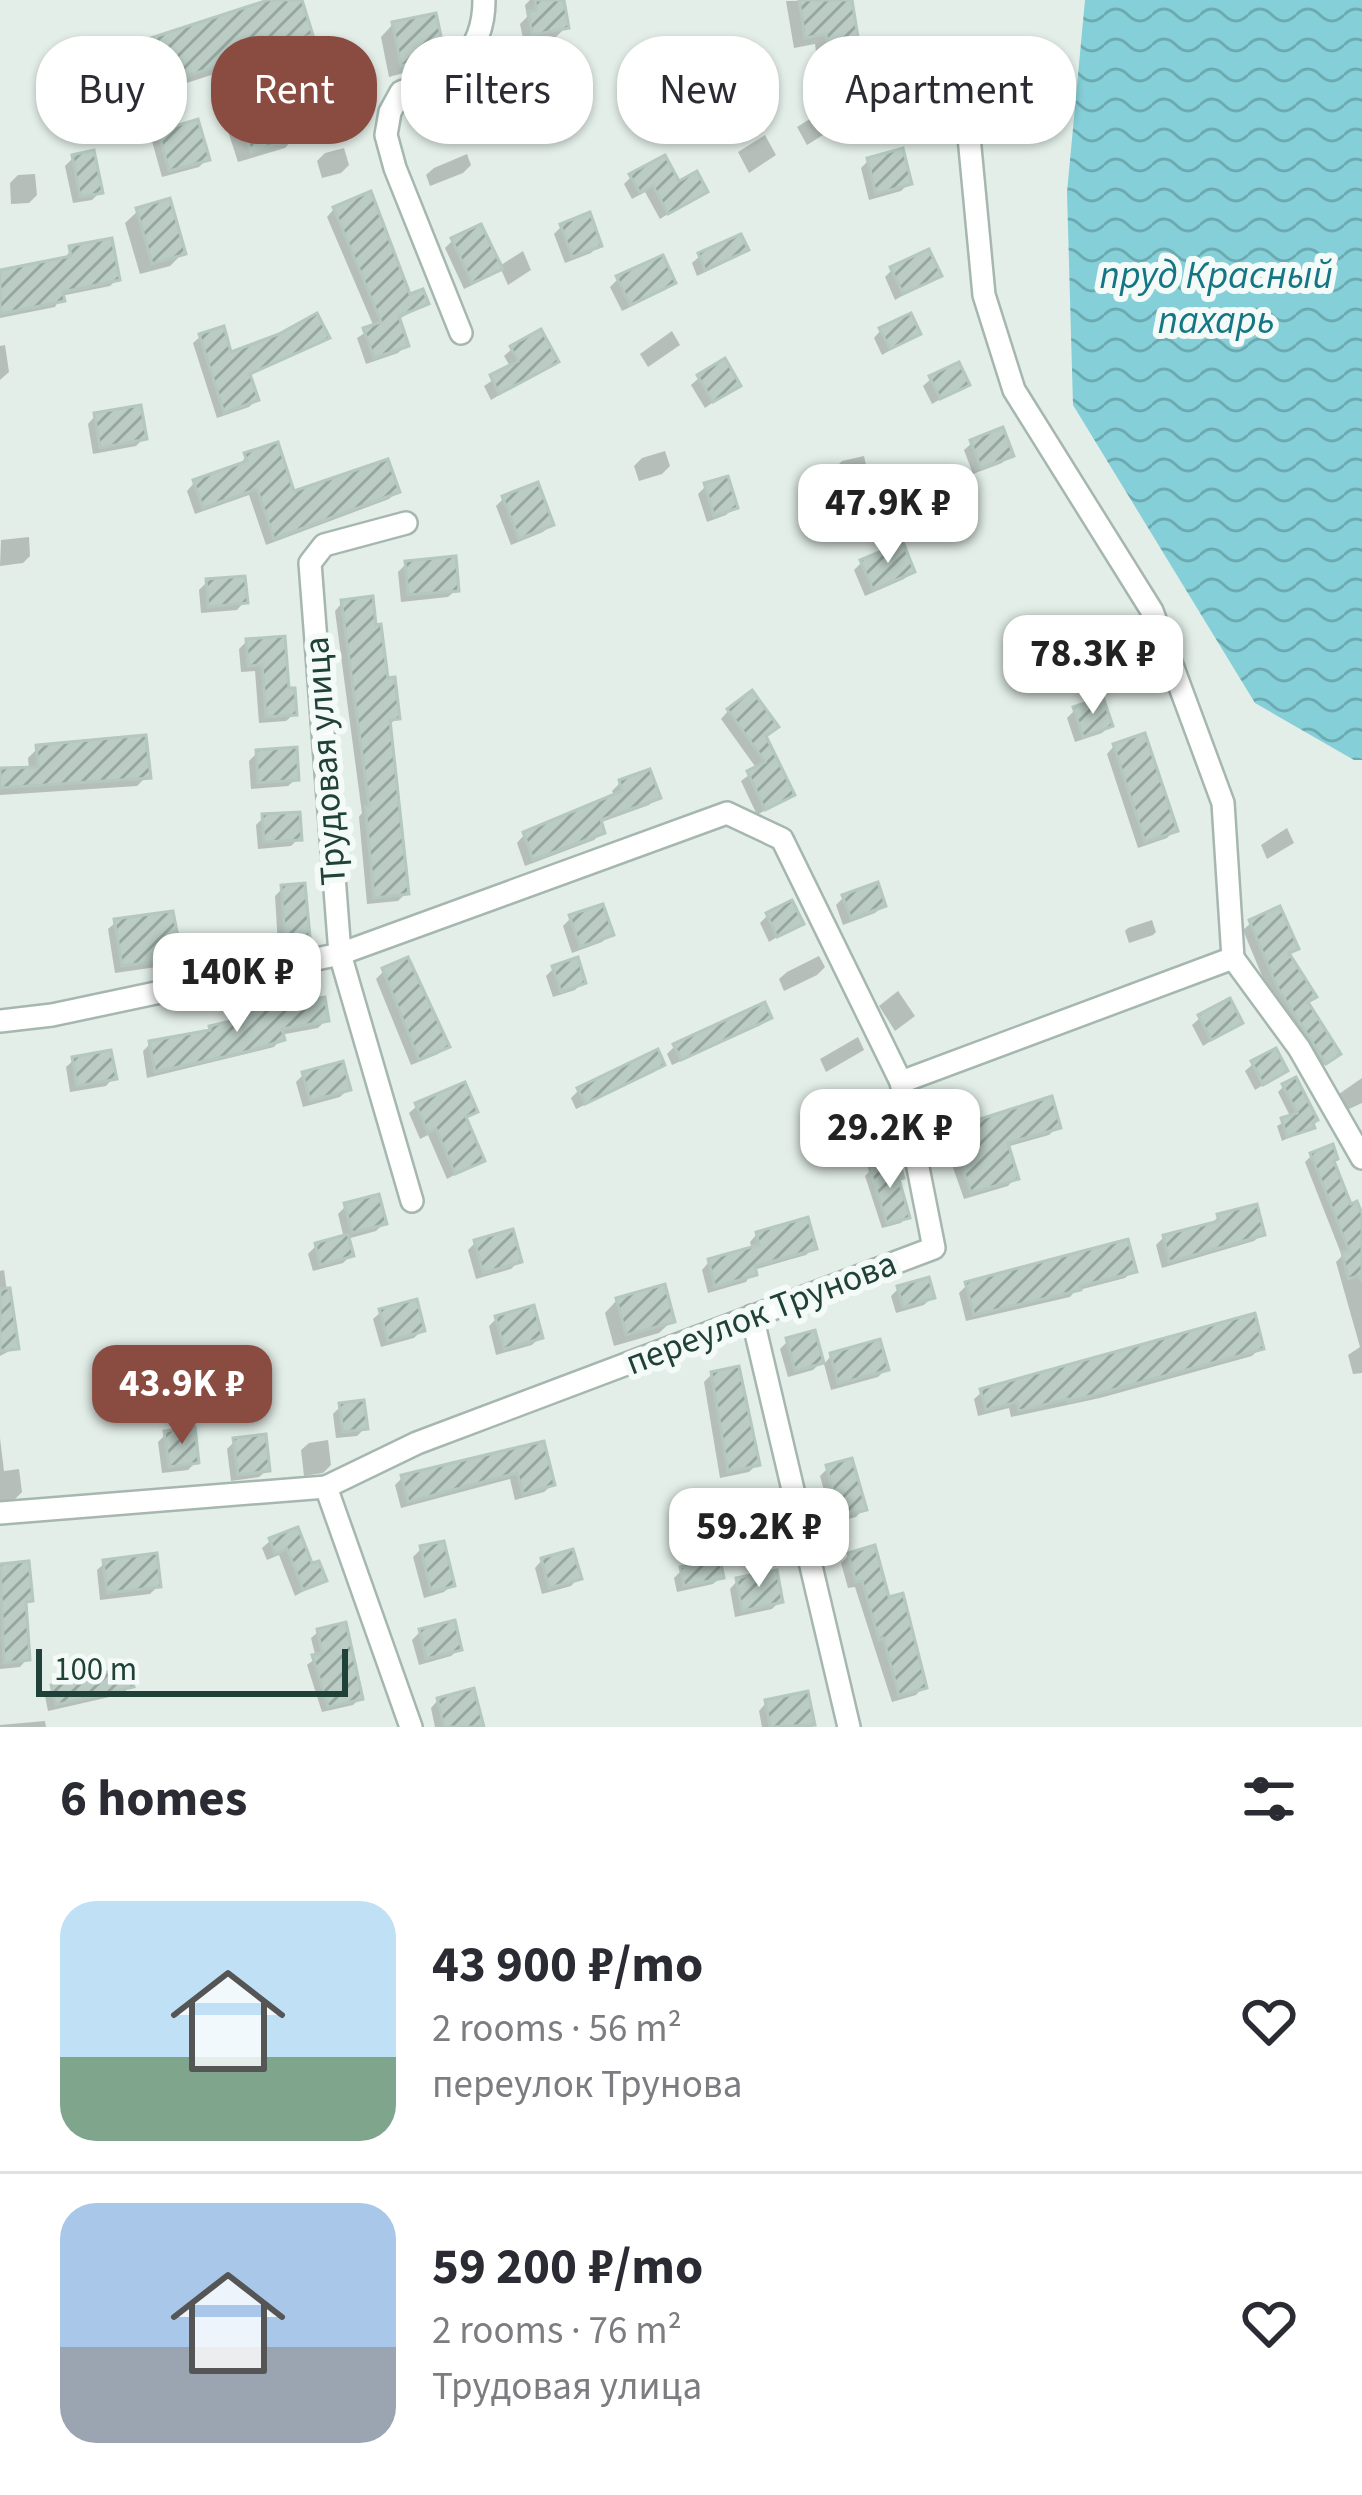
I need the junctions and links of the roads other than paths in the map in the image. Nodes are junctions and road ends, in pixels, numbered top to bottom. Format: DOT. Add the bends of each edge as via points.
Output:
graph roads {
  1 [pos="484,0"];
  2 [pos="970,144"];
  3 [pos="461,333"];
  4 [pos="406,523"];
  5 [pos="340,954"];
  6 [pos="1233,958"];
  7 [pos="0,1021"];
  8 [pos="901,1082"];
  9 [pos="1362,1159"];
  10 [pos="412,1201"];
  11 [pos="752,1316"];
  12 [pos="326,1486"];
  13 [pos="0,1513"];
  14 [pos="411,1727"];
  15 [pos="849,1727"];
  1 -- 3 [label="street" via="482,32 467,57 401,92 386,135"];
  2 -- 6 [label="street" via="984,295 1014,390 1152,611 1223,803"];
  4 -- 5 [label="street, Трудовая улица" via="324,545 310,563"];
  5 -- 7 [label="street, переулок Трунова"];
  5 -- 8 [label="street, переулок Трунова" via="727,813 782,839"];
  5 -- 10 [label="street, Трудовая улица"];
  6 -- 8 [label="street"];
  6 -- 9 [label="street" via="1299,1048"];
  8 -- 11 [label="street, переулок Трунова" via="934,1248"];
  11 -- 12 [label="street, переулок Трунова" via="417,1443"];
  11 -- 15 [label="street"];
  12 -- 13 [label="street, переулок Трунова"];
  12 -- 14 [label="street"];
}
